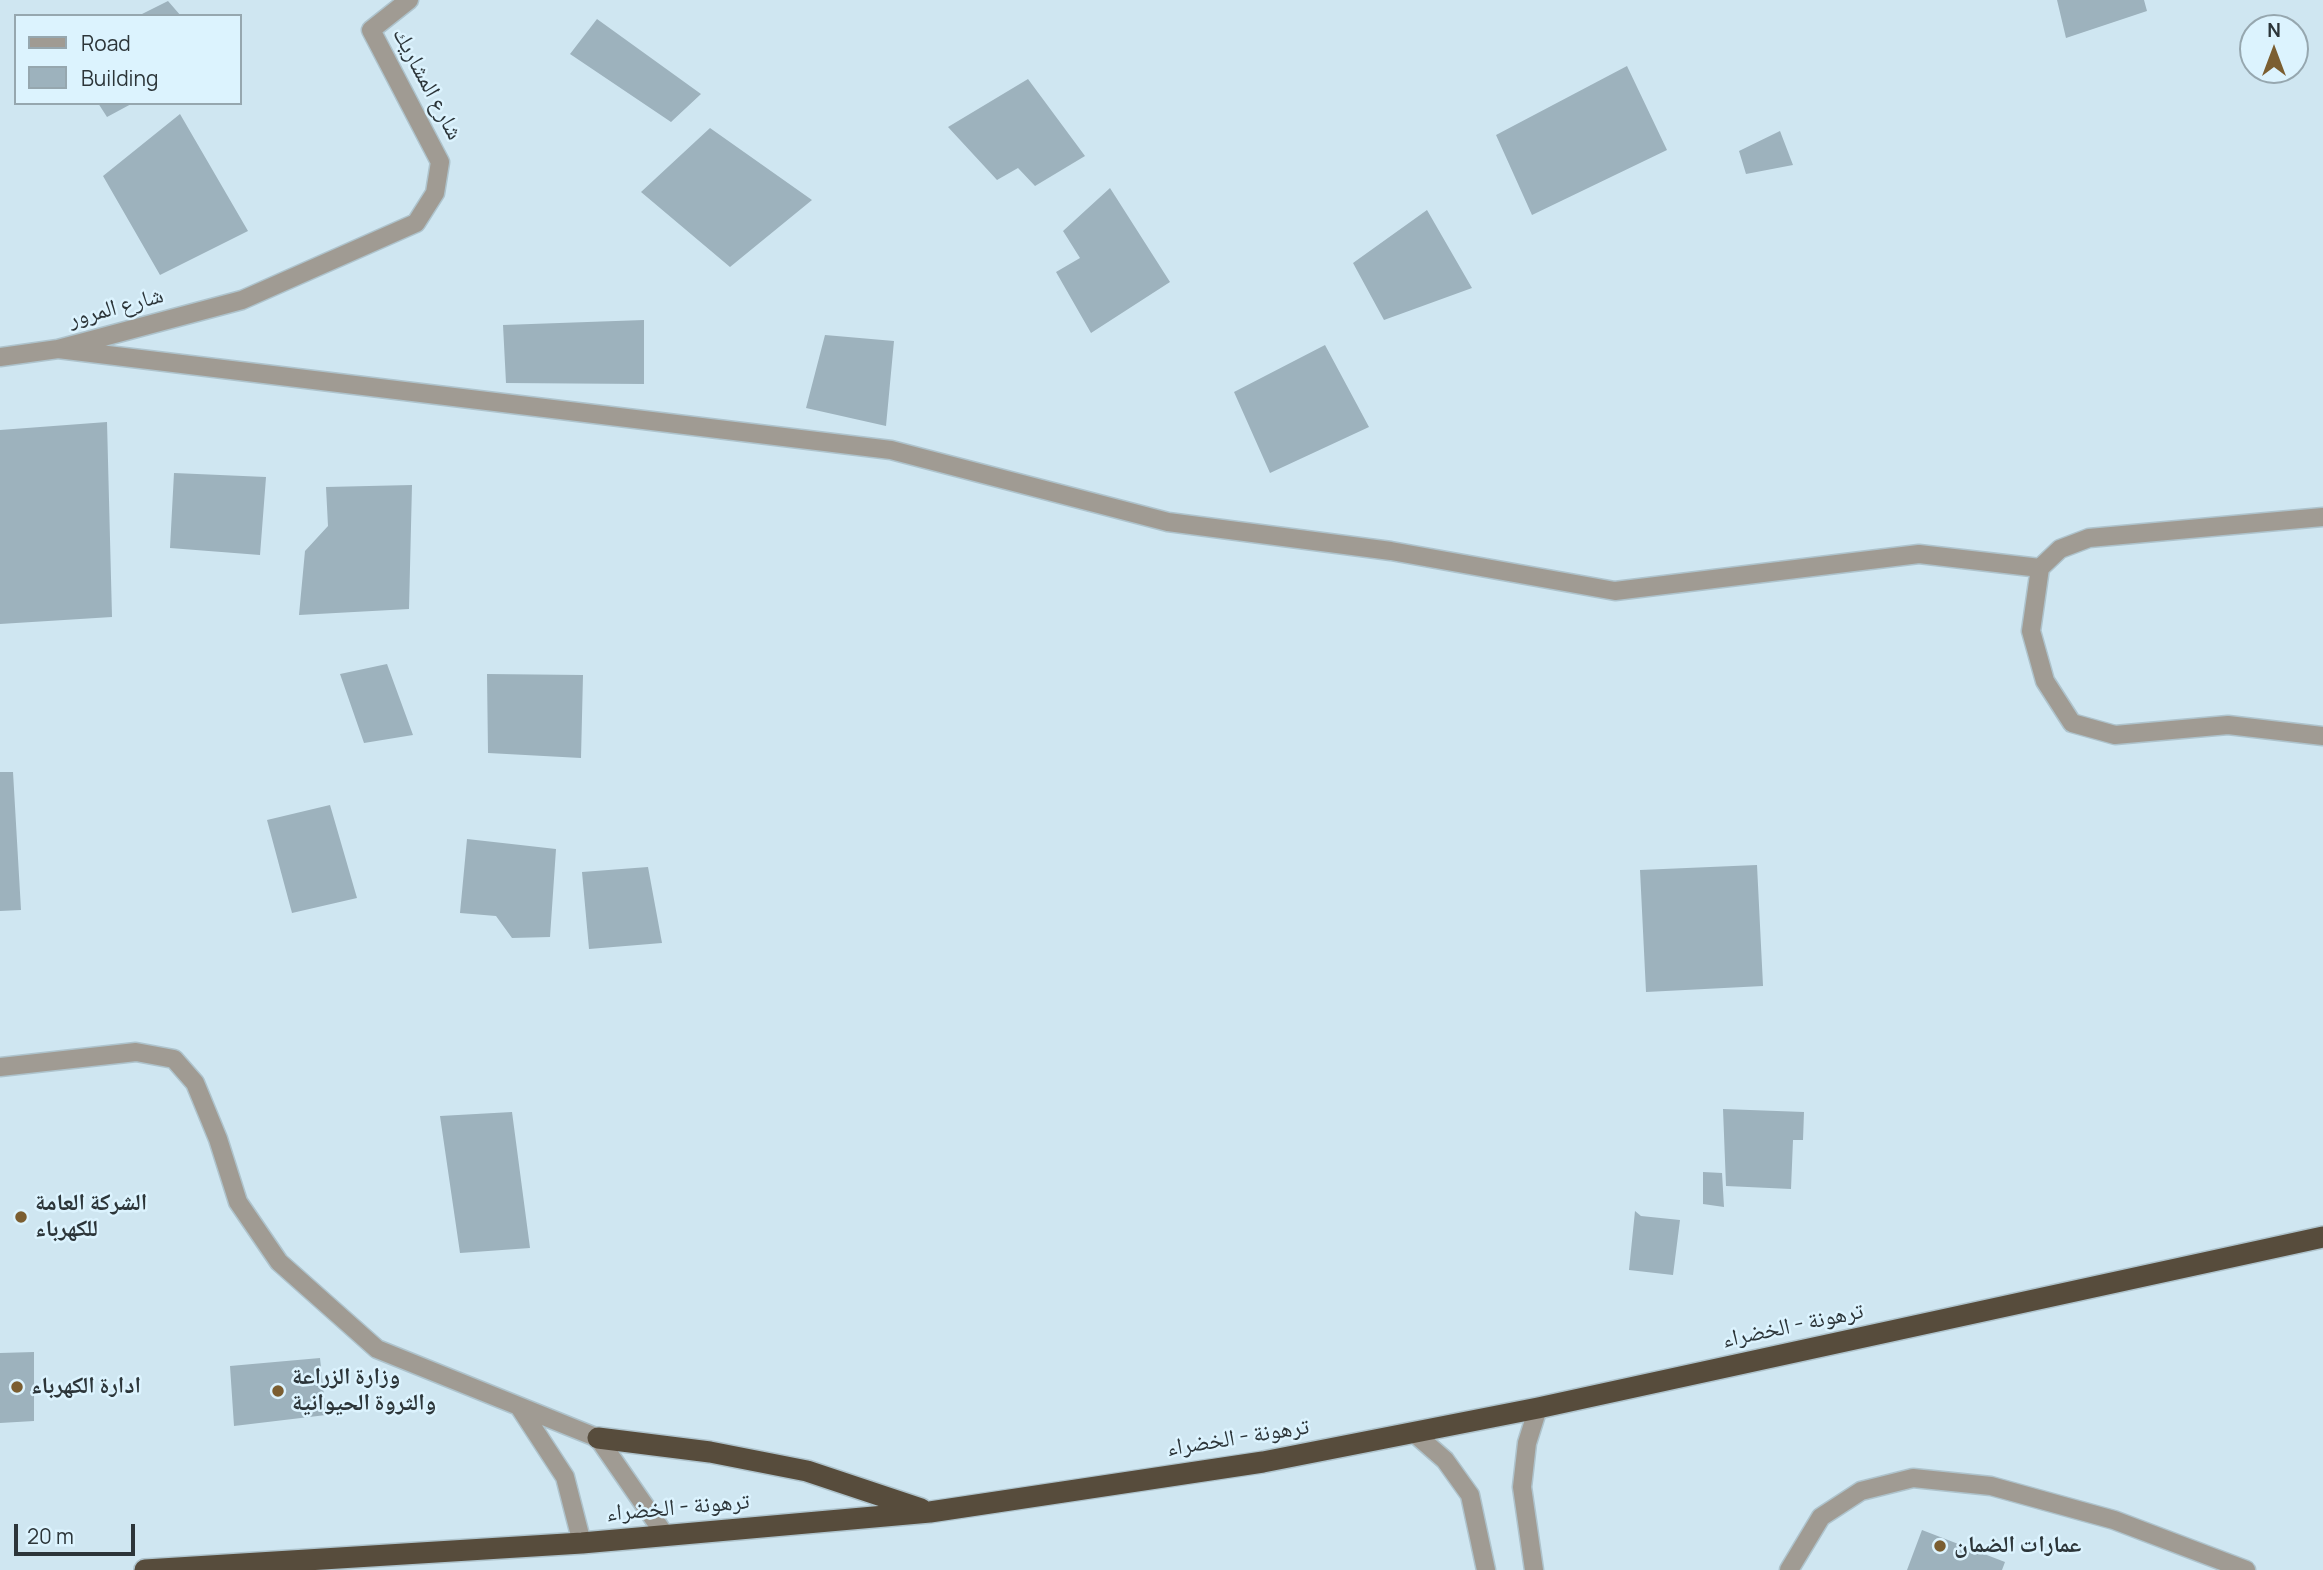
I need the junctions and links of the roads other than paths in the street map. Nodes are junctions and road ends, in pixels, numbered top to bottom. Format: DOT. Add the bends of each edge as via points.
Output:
graph roads {
  1 [pos="409,0"];
  2 [pos="242,300"];
  3 [pos="58,349"];
  4 [pos="0,357"];
  5 [pos="2323,517"];
  6 [pos="2040,569"];
  7 [pos="2323,736"];
  8 [pos="0,1067"];
  9 [pos="2323,1237"];
  10 [pos="520,1408"];
  11 [pos="1538,1409"];
  12 [pos="1414,1433"];
  13 [pos="598,1438"];
  14 [pos="930,1512"];
  15 [pos="665,1535"];
  16 [pos="582,1543"];
  17 [pos="145,1570"];
  18 [pos="1486,1570"];
  19 [pos="1534,1570"];
  20 [pos="1789,1570"];
  21 [pos="2246,1570"];
  1 -- 2 [label="street, شارع المشاريك" via="371,30 440,162 435,193 416,223"];
  2 -- 3 [label="street, شارع المرور"];
  3 -- 4 [label="street, شارع المرور"];
  3 -- 6 [label="street" via="891,450 1168,522 1391,551 1615,591 1919,554"];
  5 -- 6 [label="street" via="2089,538 2060,549"];
  6 -- 7 [label="street" via="2031,631 2045,681 2072,723 2115,735 2228,725"];
  8 -- 10 [label="street" via="136,1052 174,1059 195,1083 238,1202 279,1262 377,1349"];
  9 -- 11 [label="highway, ترهونة - الخضراء"];
  10 -- 13 [label="street"];
  10 -- 16 [label="street" via="565,1477"];
  11 -- 12 [label="highway, ترهونة - الخضراء"];
  11 -- 19 [label="street" via="1527,1443 1522,1487"];
  12 -- 14 [label="highway, ترهونة - الخضراء" via="1263,1462"];
  12 -- 18 [label="street" via="1445,1460 1470,1495"];
  13 -- 14 [label="highway" via="710,1452 807,1471"];
  13 -- 15 [label="street"];
  14 -- 15 [label="highway, ترهونة - الخضراء"];
  15 -- 16 [label="highway, ترهونة - الخضراء"];
  16 -- 17 [label="highway, ترهونة - الخضراء"];
  20 -- 21 [label="street" via="1821,1517 1861,1491 1913,1478 1991,1486 2114,1520"];
}
